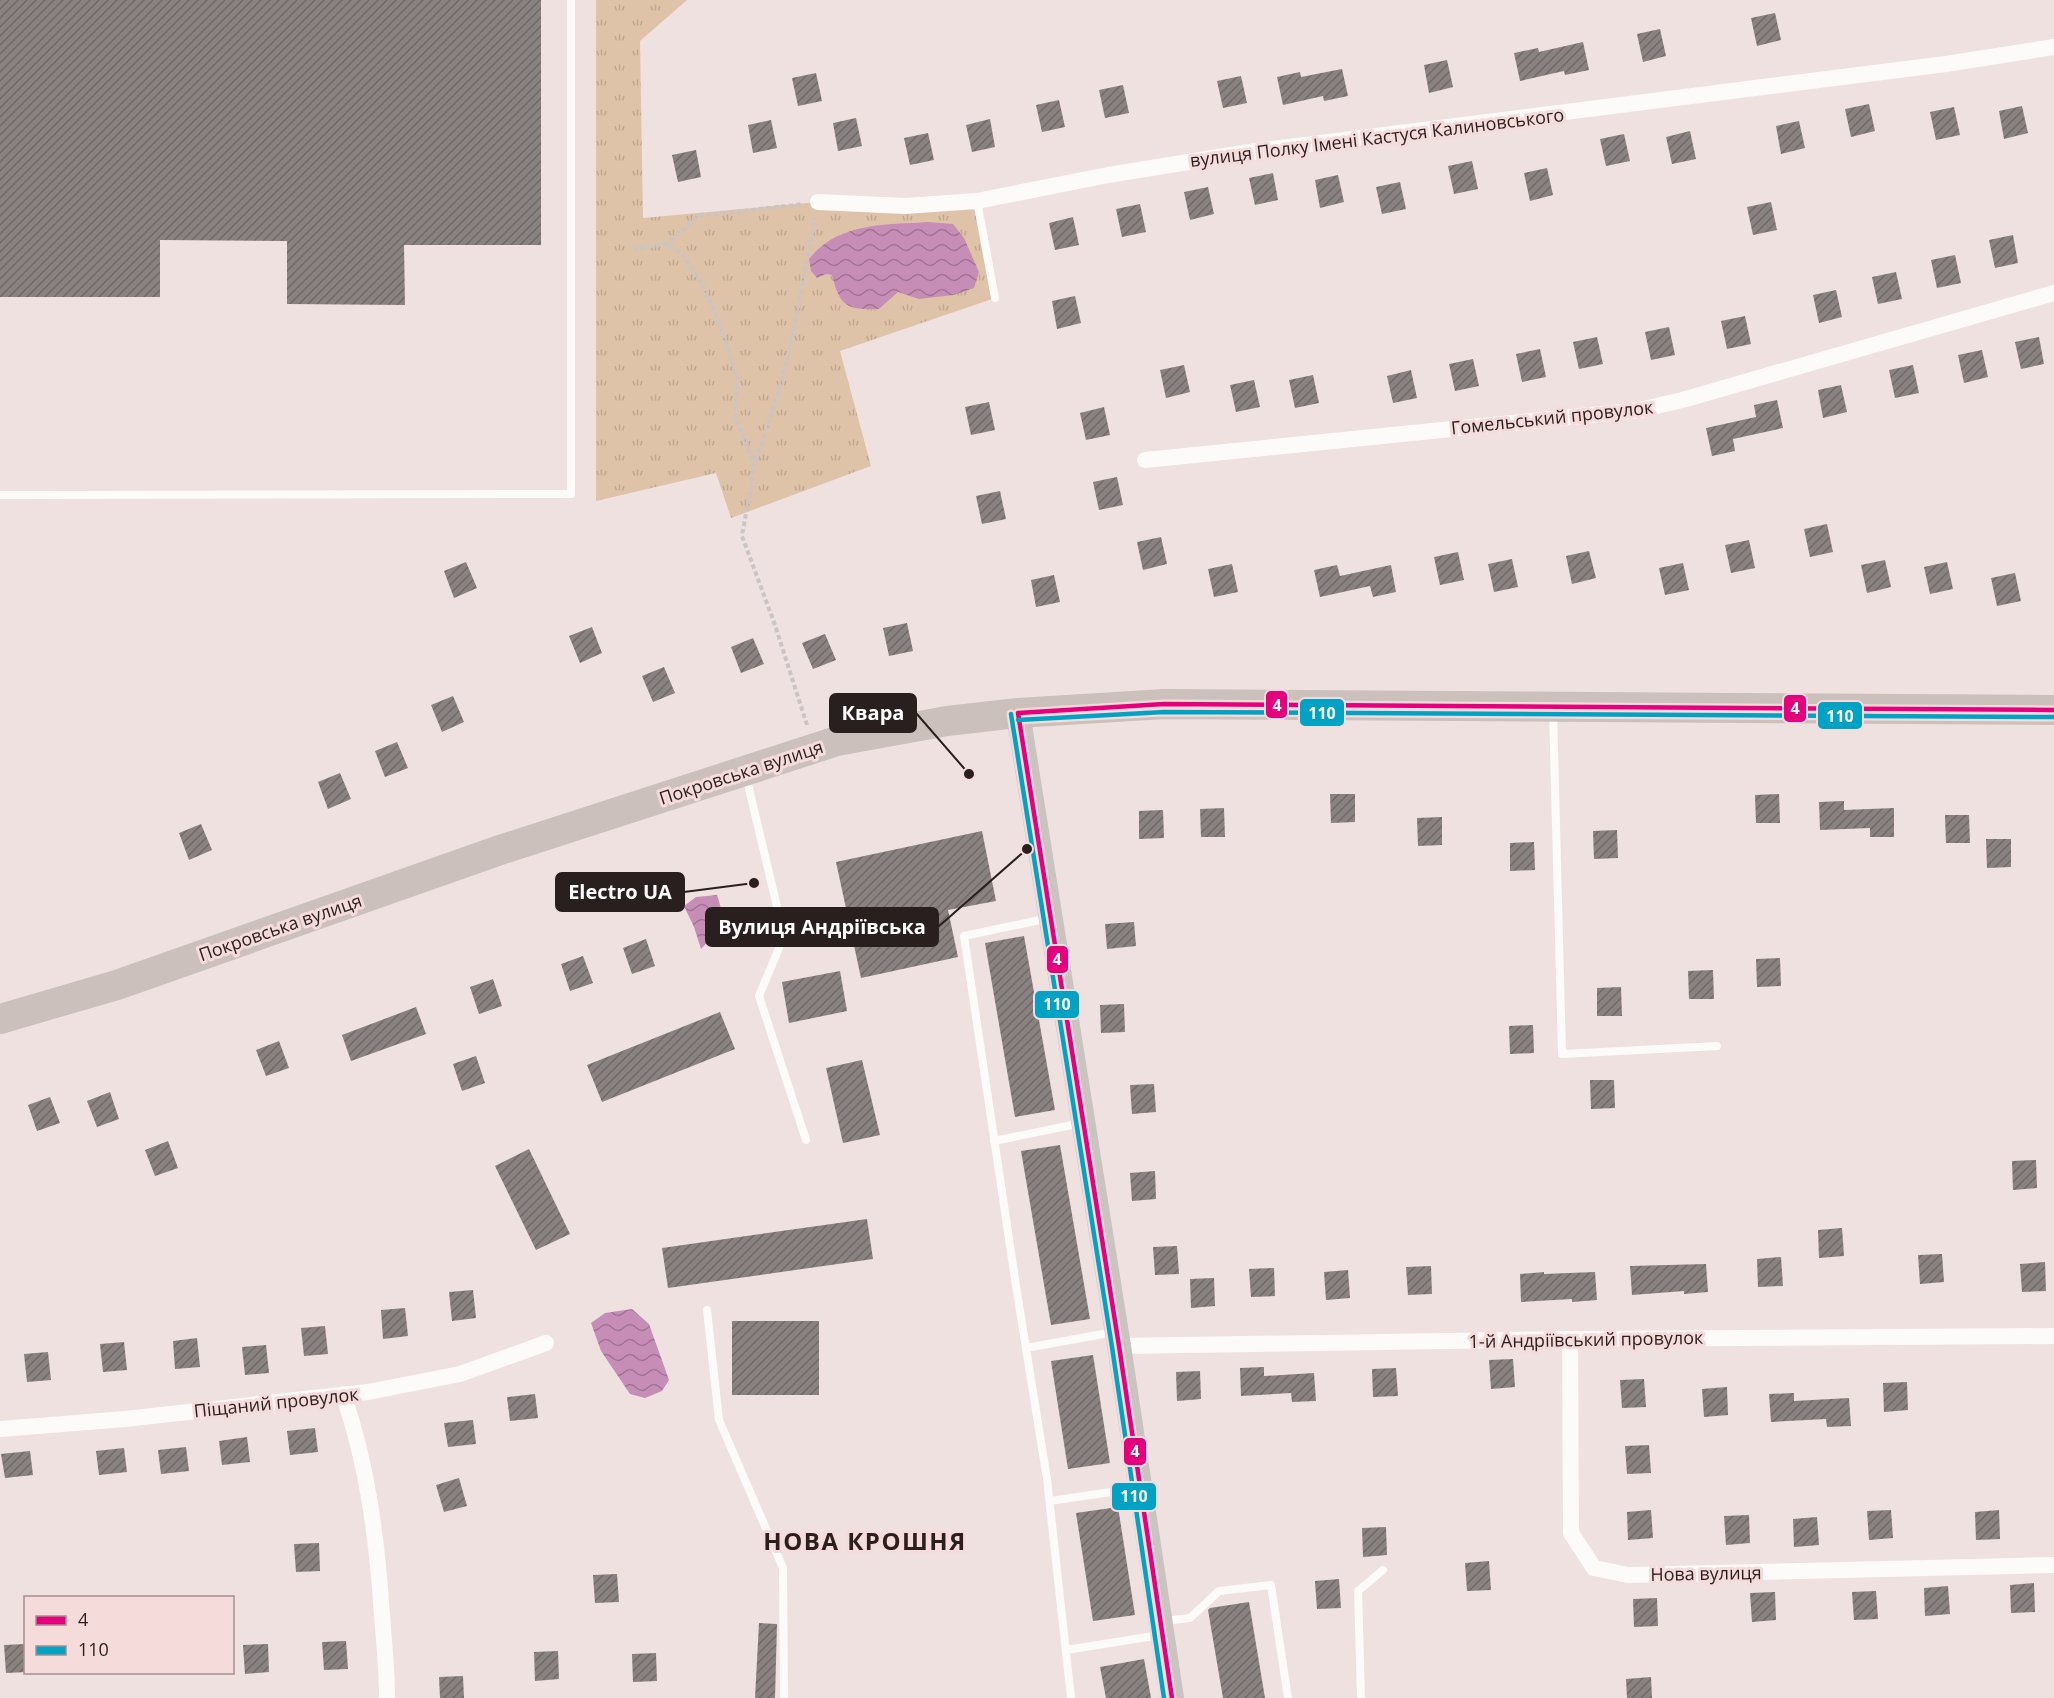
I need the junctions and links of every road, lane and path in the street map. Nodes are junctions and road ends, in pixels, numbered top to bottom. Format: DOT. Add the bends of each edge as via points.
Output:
graph roads {
  1 [pos="571,0"];
  2 [pos="2054,47"];
  3 [pos="977,201"];
  4 [pos="818,202"];
  5 [pos="665,245"];
  6 [pos="633,249"];
  7 [pos="2054,293"];
  8 [pos="995,298"];
  9 [pos="1145,460"];
  10 [pos="755,463"];
  11 [pos="0,495"];
  12 [pos="1553,706"];
  13 [pos="2054,710"];
  14 [pos="1018,713"];
  15 [pos="814,748"];
  16 [pos="744,770"];
  17 [pos="1052,918"];
  18 [pos="0,1019"];
  19 [pos="1717,1046"];
  20 [pos="1084,1122"];
  21 [pos="806,1140"];
  22 [pos="994,1141"];
  23 [pos="707,1310"];
  24 [pos="2054,1336"];
  25 [pos="1118,1339"];
  26 [pos="1570,1339"];
  27 [pos="546,1343"];
  28 [pos="1026,1348"];
  29 [pos="343,1394"];
  30 [pos="0,1429"];
  31 [pos="1140,1488"];
  32 [pos="1050,1501"];
  33 [pos="2054,1565"];
  34 [pos="1383,1570"];
  35 [pos="1161,1628"];
  36 [pos="1066,1650"];
  37 [pos="387,1698"];
  38 [pos="784,1698"];
  39 [pos="1071,1698"];
  40 [pos="1172,1698"];
  41 [pos="1288,1698"];
  42 [pos="1361,1698"];
  1 -- 11 [label="lane" via="571,494"];
  2 -- 3 [label="street, вулиця Полку Імені Кастуся Калиновського" via="1256,151"];
  3 -- 4 [label="street, вулиця Полку Імені Кастуся Калиновського" via="905,206"];
  3 -- 8 [label="lane"];
  4 -- 5 [label="path" via="699,216"];
  4 -- 10 [label="path" via="791,343"];
  5 -- 6 [label="path"];
  5 -- 10 [label="path" via="684,256 720,324 738,381 735,416"];
  7 -- 9 [label="street, Гомельський провулок" via="1640,410"];
  10 -- 15 [label="path" via="742,536"];
  12 -- 13 [label="highway, Покровська вулиця"];
  12 -- 14 [label="highway, Покровська вулиця" via="1164,704"];
  12 -- 19 [label="lane" via="1562,1054"];
  14 -- 15 [label="highway, Покровська вулиця" via="947,721"];
  14 -- 17 [label="street"];
  15 -- 16 [label="highway, Покровська вулиця"];
  16 -- 18 [label="highway, Покровська вулиця" via="500,850 117,985"];
  16 -- 21 [label="lane" via="784,936 759,996"];
  17 -- 20 [label="street"];
  17 -- 22 [label="lane" via="964,936"];
  20 -- 22 [label="lane"];
  20 -- 25 [label="street"];
  22 -- 28 [label="lane"];
  23 -- 38 [label="lane" via="719,1420 783,1568"];
  24 -- 26 [label="street, 1-й Андріївський провулок"];
  25 -- 26 [label="street, 1-й Андріївський провулок"];
  25 -- 28 [label="lane"];
  25 -- 31 [label="street"];
  26 -- 33 [label="street, Нова вулиця" via="1571,1533 1594,1568 1628,1575"];
  27 -- 29 [label="street, Піщаний провулок" via="460,1374"];
  28 -- 32 [label="lane"];
  29 -- 30 [label="street, Піщаний провулок"];
  29 -- 37 [label="street" via="367,1481 379,1570"];
  31 -- 32 [label="lane"];
  31 -- 35 [label="street"];
  32 -- 36 [label="lane"];
  34 -- 42 [label="lane" via="1358,1591"];
  35 -- 36 [label="lane"];
  35 -- 40 [label="street"];
  35 -- 41 [label="lane" via="1190,1618 1219,1591 1271,1585"];
  36 -- 39 [label="lane"];
}
